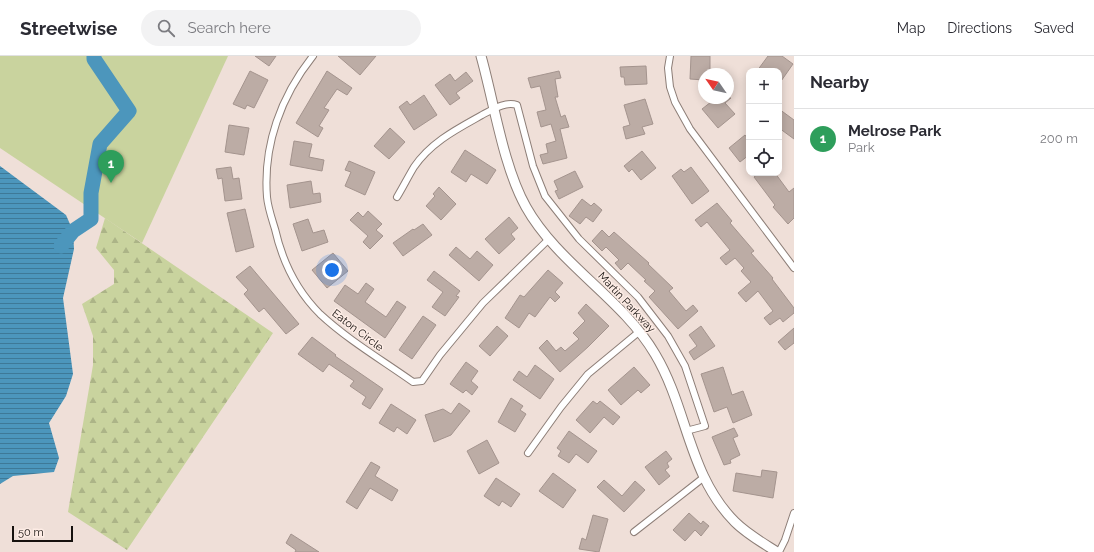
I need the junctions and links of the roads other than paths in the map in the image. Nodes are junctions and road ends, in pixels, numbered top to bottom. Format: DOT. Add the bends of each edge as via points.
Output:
graph roads {
  1 [pos="312,56"];
  2 [pos="482,56"];
  3 [pos="670,56"];
  4 [pos="495,109"];
  5 [pos="397,197"];
  6 [pos="549,239"];
  7 [pos="794,268"];
  8 [pos="640,331"];
  9 [pos="686,432"];
  10 [pos="528,453"];
  11 [pos="703,478"];
  12 [pos="794,513"];
  13 [pos="634,532"];
  14 [pos="778,552"];
  1 -- 6 [label="street, Eaton Circle" via="286,96 273,131 267,158 267,198 279,246 290,272 320,313 341,332 413,382 422,381 483,303"];
  2 -- 4 [label="street, Martin Parkway"];
  3 -- 7 [label="street" via="669,78 675,102 690,129"];
  4 -- 5 [label="street" via="445,136 434,145 414,167"];
  4 -- 6 [label="street, Martin Parkway" via="511,171 526,207"];
  4 -- 9 [label="street" via="511,103 517,105 533,166 545,196 579,239 638,297 668,336 685,366 704,426"];
  6 -- 8 [label="street, Martin Parkway"];
  8 -- 9 [label="street, Martin Parkway" via="656,354 669,381"];
  8 -- 10 [label="street" via="588,374 560,407"];
  9 -- 11 [label="street, Martin Parkway"];
  11 -- 13 [label="street"];
  11 -- 14 [label="street, Martin Parkway" via="735,522"];
  12 -- 14 [label="street"];
}
